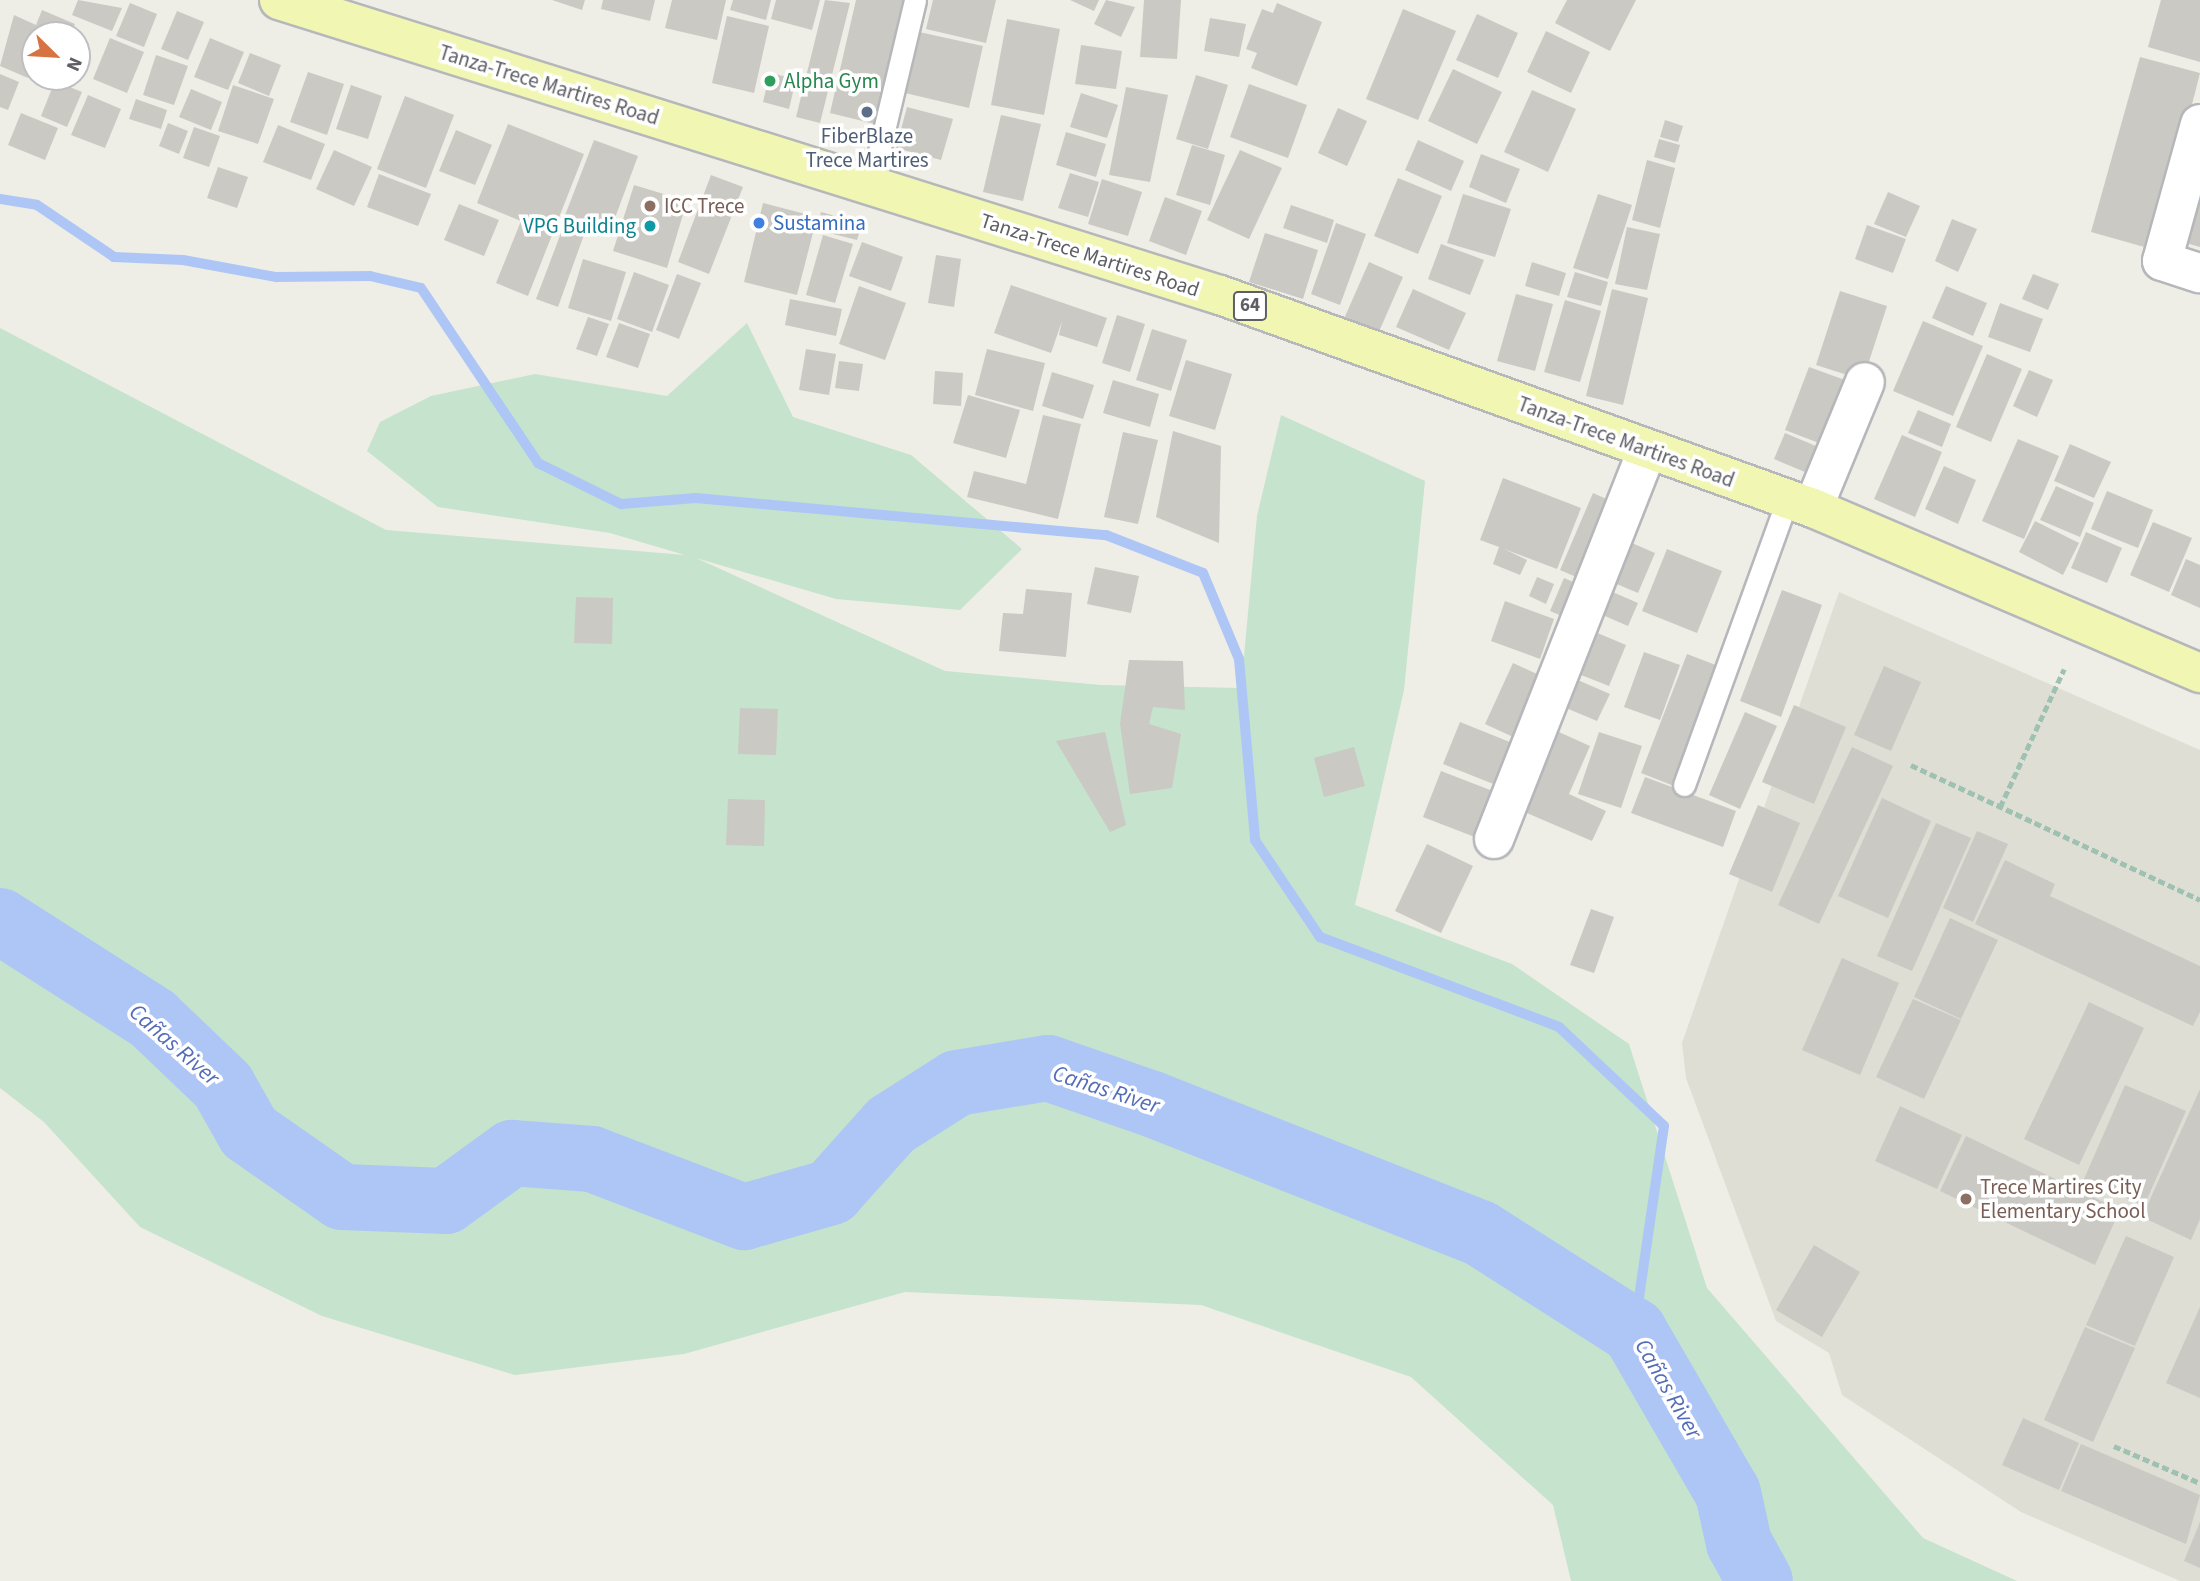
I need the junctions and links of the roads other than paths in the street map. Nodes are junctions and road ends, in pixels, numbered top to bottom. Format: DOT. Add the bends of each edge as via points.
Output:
graph roads {
  1 [pos="279,0"];
  2 [pos="915,0"];
  3 [pos="2200,124"];
  4 [pos="871,185"];
  5 [pos="2200,273"];
  6 [pos="1865,382"];
  7 [pos="1647,450"];
  8 [pos="1800,504"];
  9 [pos="2200,673"];
  10 [pos="1684,786"];
  11 [pos="1494,839"];
  1 -- 4 [label="main road, Tanza-Trece Martires Road / 64"];
  2 -- 4 [label="lane"];
  3 -- 5 [label="street" via="2162,261"];
  4 -- 7 [label="main road, Tanza-Trece Martires Road / 64" via="1220,295"];
  6 -- 8 [label="street"];
  7 -- 8 [label="main road, Tanza-Trece Martires Road / 64"];
  7 -- 11 [label="street"];
  8 -- 9 [label="main road, Tanza-Trece Martires Road / 64"];
  8 -- 10 [label="lane"];
}
